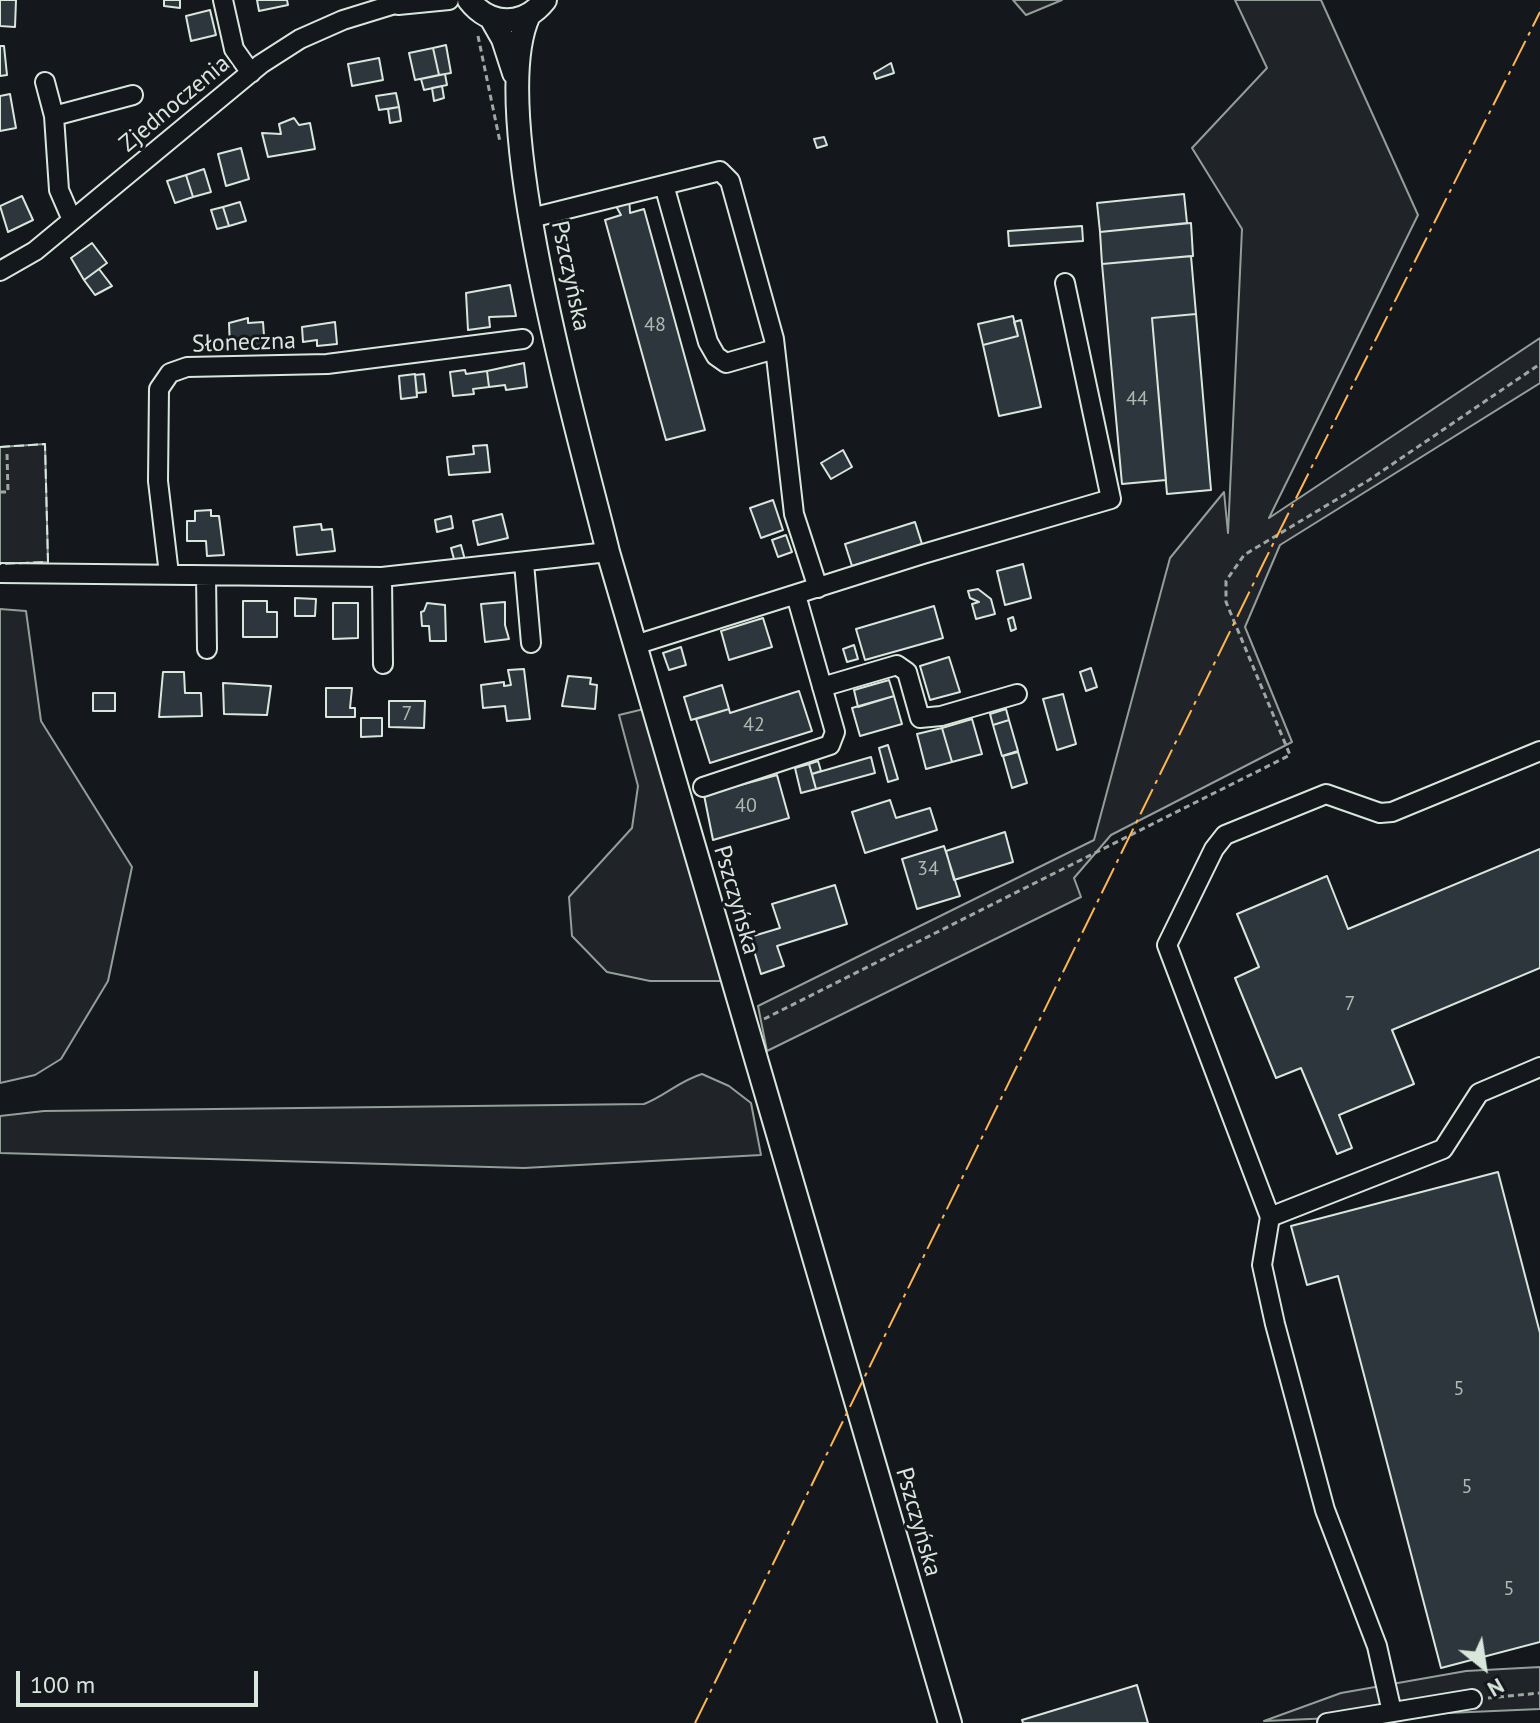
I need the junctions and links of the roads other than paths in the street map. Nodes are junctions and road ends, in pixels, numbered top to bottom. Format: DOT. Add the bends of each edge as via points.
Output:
graph roads {
  1 [pos="223,0"];
  2 [pos="449,0"];
  3 [pos="469,0"];
  4 [pos="403,2"];
  5 [pos="537,8"];
  6 [pos="484,24"];
  7 [pos="251,73"];
  8 [pos="517,81"];
  9 [pos="45,82"];
  10 [pos="133,95"];
  11 [pos="54,116"];
  12 [pos="664,185"];
  13 [pos="531,218"];
  14 [pos="72,220"];
  15 [pos="0,271"];
  16 [pos="1065,283"];
  17 [pos="523,339"];
  18 [pos="775,349"];
  19 [pos="608,552"];
  20 [pos="524,563"];
  21 [pos="0,573"];
  22 [pos="169,574"];
  23 [pos="206,576"];
  24 [pos="382,577"];
  25 [pos="818,588"];
  26 [pos="796,595"];
  27 [pos="531,643"];
  28 [pos="635,645"];
  29 [pos="207,649"];
  30 [pos="383,664"];
  31 [pos="822,687"];
  32 [pos="1017,694"];
  33 [pos="1540,751"];
  34 [pos="703,787"];
  35 [pos="1540,1067"];
  36 [pos="1270,1217"];
  37 [pos="1472,1699"];
  38 [pos="1392,1712"];
  39 [pos="1331,1722"];
  40 [pos="950,1723"];
  1 -- 7 [label="street" via="234,49"];
  2 -- 3 [label="street, Zjednoczenia"];
  2 -- 4 [label="street, Zjednoczenia"];
  3 -- 6 [label="main road"];
  4 -- 7 [label="street, Zjednoczenia" via="300,39"];
  5 -- 6 [label="main road" via="510,21"];
  5 -- 8 [label="main road, Pszczyńska" via="522,29"];
  6 -- 8 [label="main road, Pszczyńska" via="503,39"];
  7 -- 14 [label="street, Zjednoczenia"];
  8 -- 13 [label="main road, Pszczyńska" via="523,180"];
  9 -- 11 [label="street"];
  10 -- 11 [label="street"];
  11 -- 14 [label="street" via="59,190"];
  12 -- 13 [label="street"];
  12 -- 18 [label="street" via="716,356 726,363"];
  12 -- 18 [label="street" via="720,171 730,181"];
  13 -- 19 [label="main road, Pszczyńska"];
  14 -- 15 [label="street, Zjednoczenia"];
  16 -- 25 [label="street" via="1111,499"];
  17 -- 22 [label="street, Słoneczna" via="327,364 187,367 170,373 159,389 158,481"];
  18 -- 25 [label="street" via="794,514"];
  19 -- 20 [label="street"];
  19 -- 28 [label="main road, Pszczyńska"];
  20 -- 24 [label="street"];
  20 -- 27 [label="street"];
  21 -- 22 [label="street"];
  22 -- 23 [label="street"];
  23 -- 24 [label="street"];
  23 -- 29 [label="street"];
  24 -- 30 [label="street"];
  25 -- 26 [label="street"];
  26 -- 28 [label="street"];
  26 -- 31 [label="street"];
  28 -- 40 [label="main road, Pszczyńska"];
  31 -- 32 [label="street" via="897,665 907,672 920,718"];
  31 -- 34 [label="street" via="835,732 830,745"];
  33 -- 36 [label="street" via="1392,812 1380,813 1326,794 1311,798 1225,835 1214,849 1167,945"];
  35 -- 36 [label="street" via="1479,1093 1443,1149"];
  36 -- 38 [label="street" via="1262,1265 1275,1324 1325,1510 1377,1646"];
  37 -- 38 [label="street"];
  38 -- 39 [label="street"];
}
